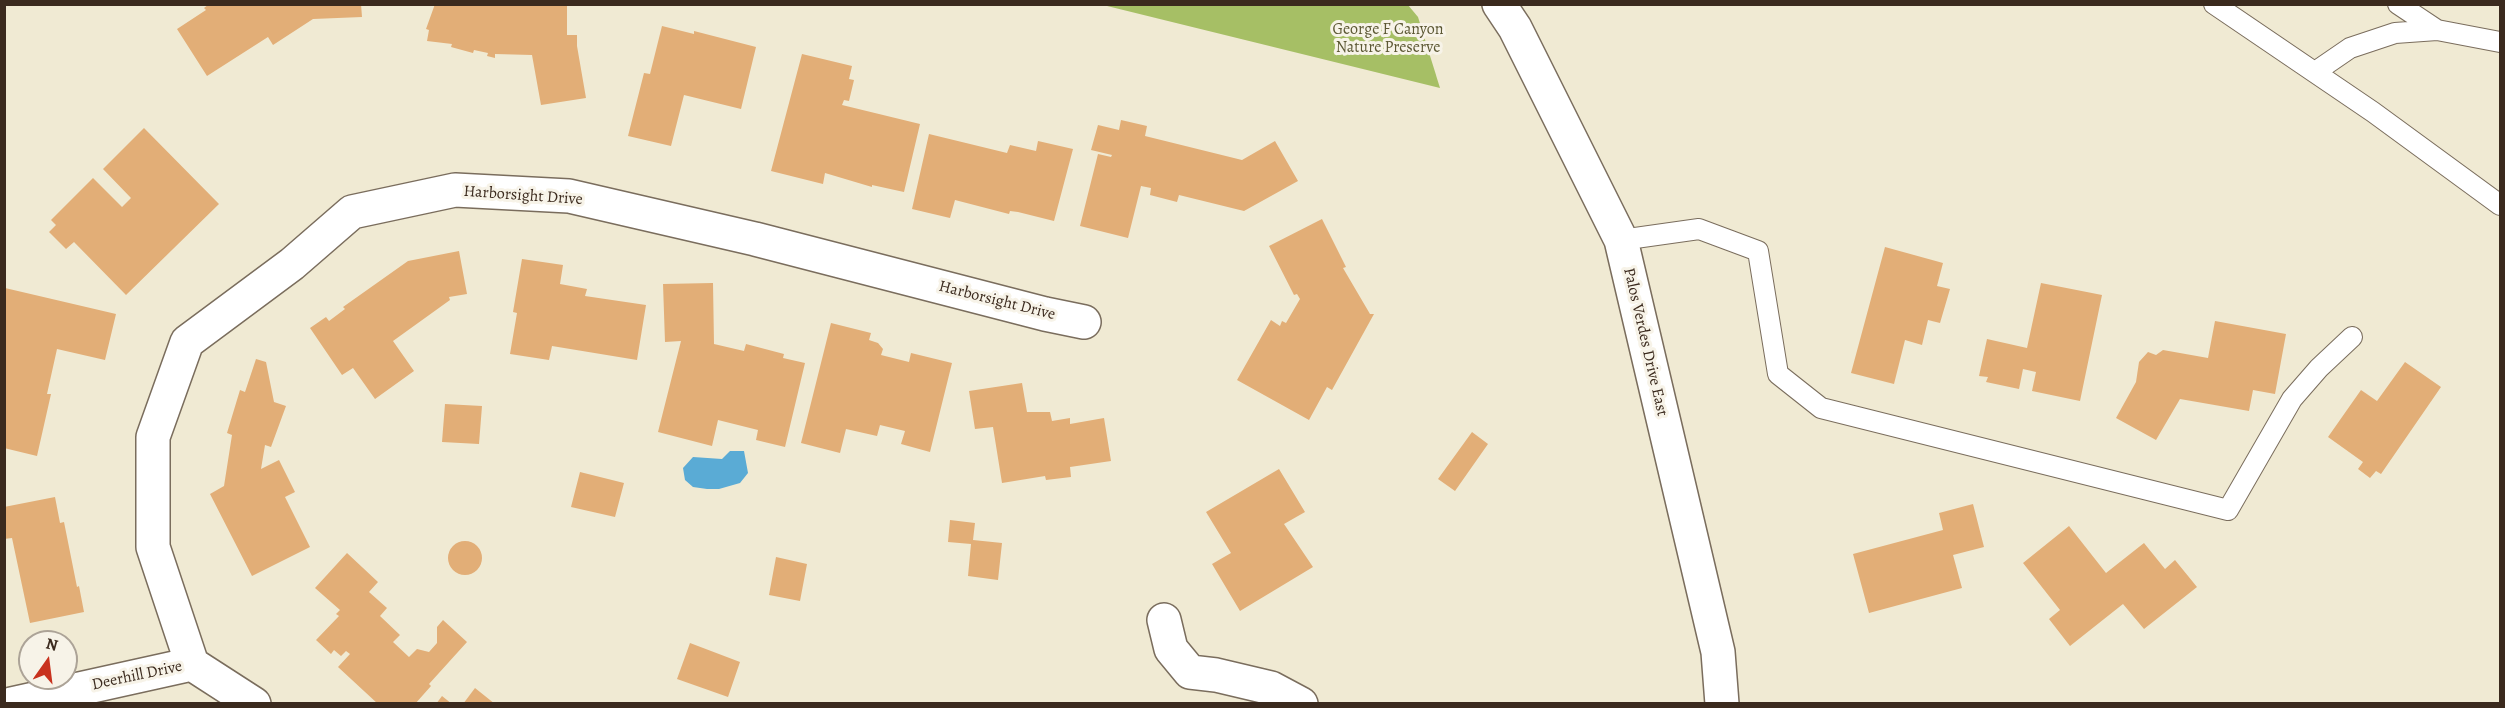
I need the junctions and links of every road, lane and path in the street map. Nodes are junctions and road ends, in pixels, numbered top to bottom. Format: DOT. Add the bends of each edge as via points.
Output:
graph roads {
  1 [pos="1498,4"];
  2 [pos="2214,4"];
  3 [pos="2398,4"];
  4 [pos="2437,30"];
  5 [pos="2500,42"];
  6 [pos="2315,72"];
  7 [pos="2500,205"];
  8 [pos="1621,240"];
  9 [pos="1084,322"];
  10 [pos="2352,337"];
  11 [pos="1164,620"];
  12 [pos="192,664"];
  13 [pos="11,704"];
  14 [pos="254,704"];
  15 [pos="1301,704"];
  16 [pos="1722,704"];
  1 -- 8 [label="street, Palos Verdes Drive East" via="1515,28"];
  2 -- 6 [label="lane"];
  3 -- 4 [label="lane"];
  4 -- 5 [label="lane"];
  4 -- 6 [label="lane" via="2396,33 2350,48"];
  6 -- 7 [label="lane"];
  8 -- 10 [label="lane" via="1699,229 1758,251 1778,374 1821,408 2229,510 2292,399"];
  8 -- 16 [label="street, Palos Verdes Drive East" via="1718,652"];
  9 -- 12 [label="street, Harborsight Drive" via="569,196 455,190 352,212 292,264 187,342 153,437 153,548"];
  11 -- 15 [label="street" via="1171,649 1190,672 1271,688"];
  12 -- 13 [label="street, Deerhill Drive"];
  12 -- 14 [label="street"];
}
